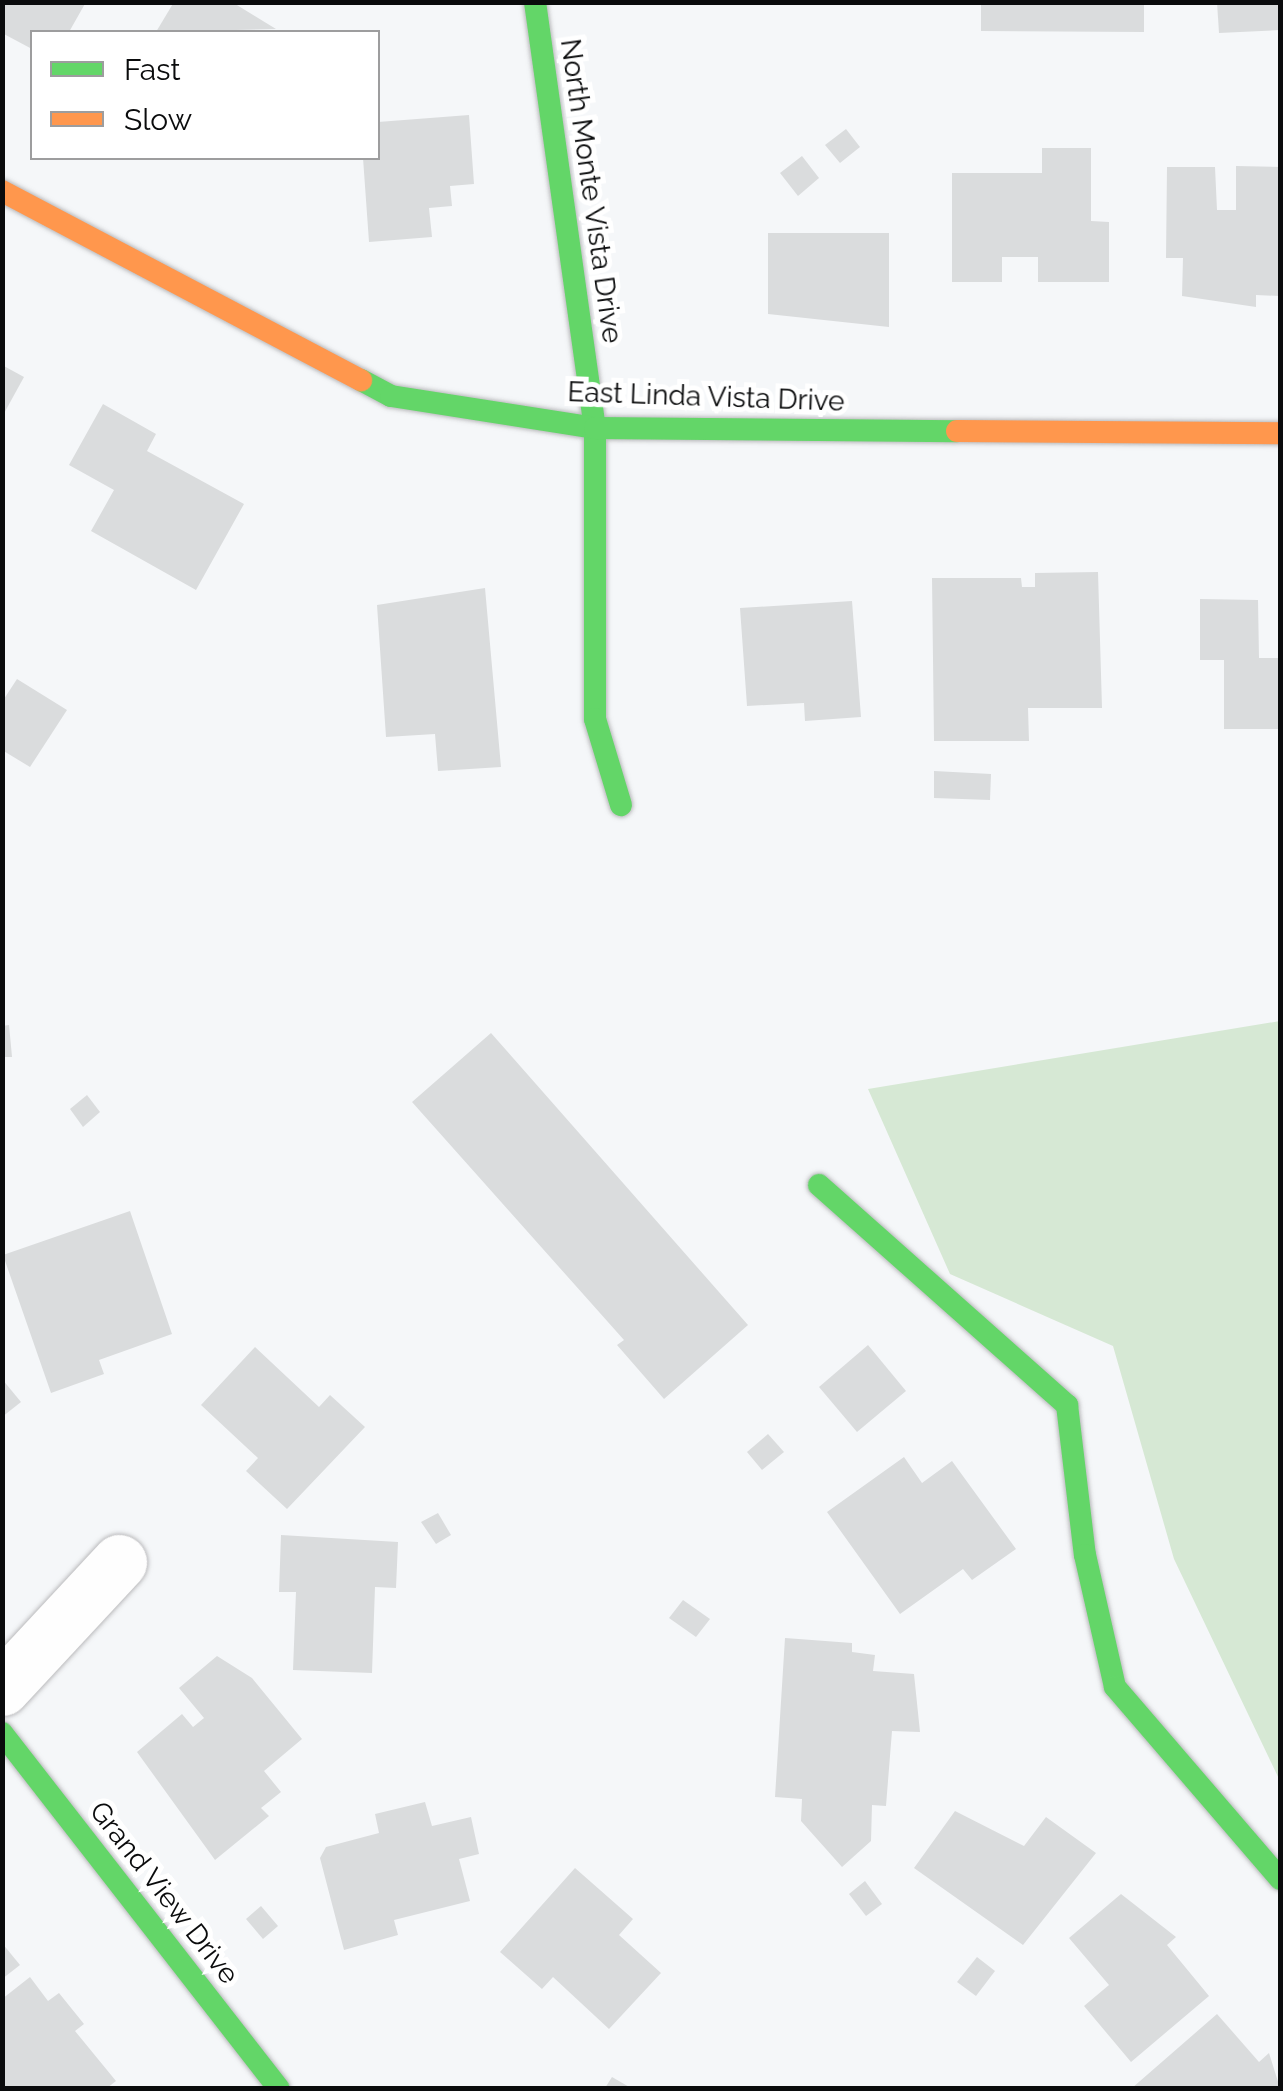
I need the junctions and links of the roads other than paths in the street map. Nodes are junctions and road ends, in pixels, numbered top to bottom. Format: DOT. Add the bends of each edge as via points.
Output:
graph roads {
  1 [pos="534,2"];
  2 [pos="2,191"];
  3 [pos="594,428"];
  4 [pos="1280,432"];
  5 [pos="621,805"];
  6 [pos="819,1185"];
  7 [pos="119,1562"];
  8 [pos="2,1688"];
  9 [pos="2,1734"];
  10 [pos="1280,1879"];
  11 [pos="278,2088"];
  1 -- 3 [label="street, North Monte Vista Drive"];
  2 -- 3 [label="street, East Linda Vista Drive" via="391,396"];
  3 -- 4 [label="street, East Linda Vista Drive"];
  3 -- 5 [label="street, North Monte Vista Drive" via="595,719"];
  6 -- 10 [label="street" via="1067,1405 1085,1555 1115,1687"];
  7 -- 8 [label="street"];
  9 -- 11 [label="street, Grand View Drive"];
}
